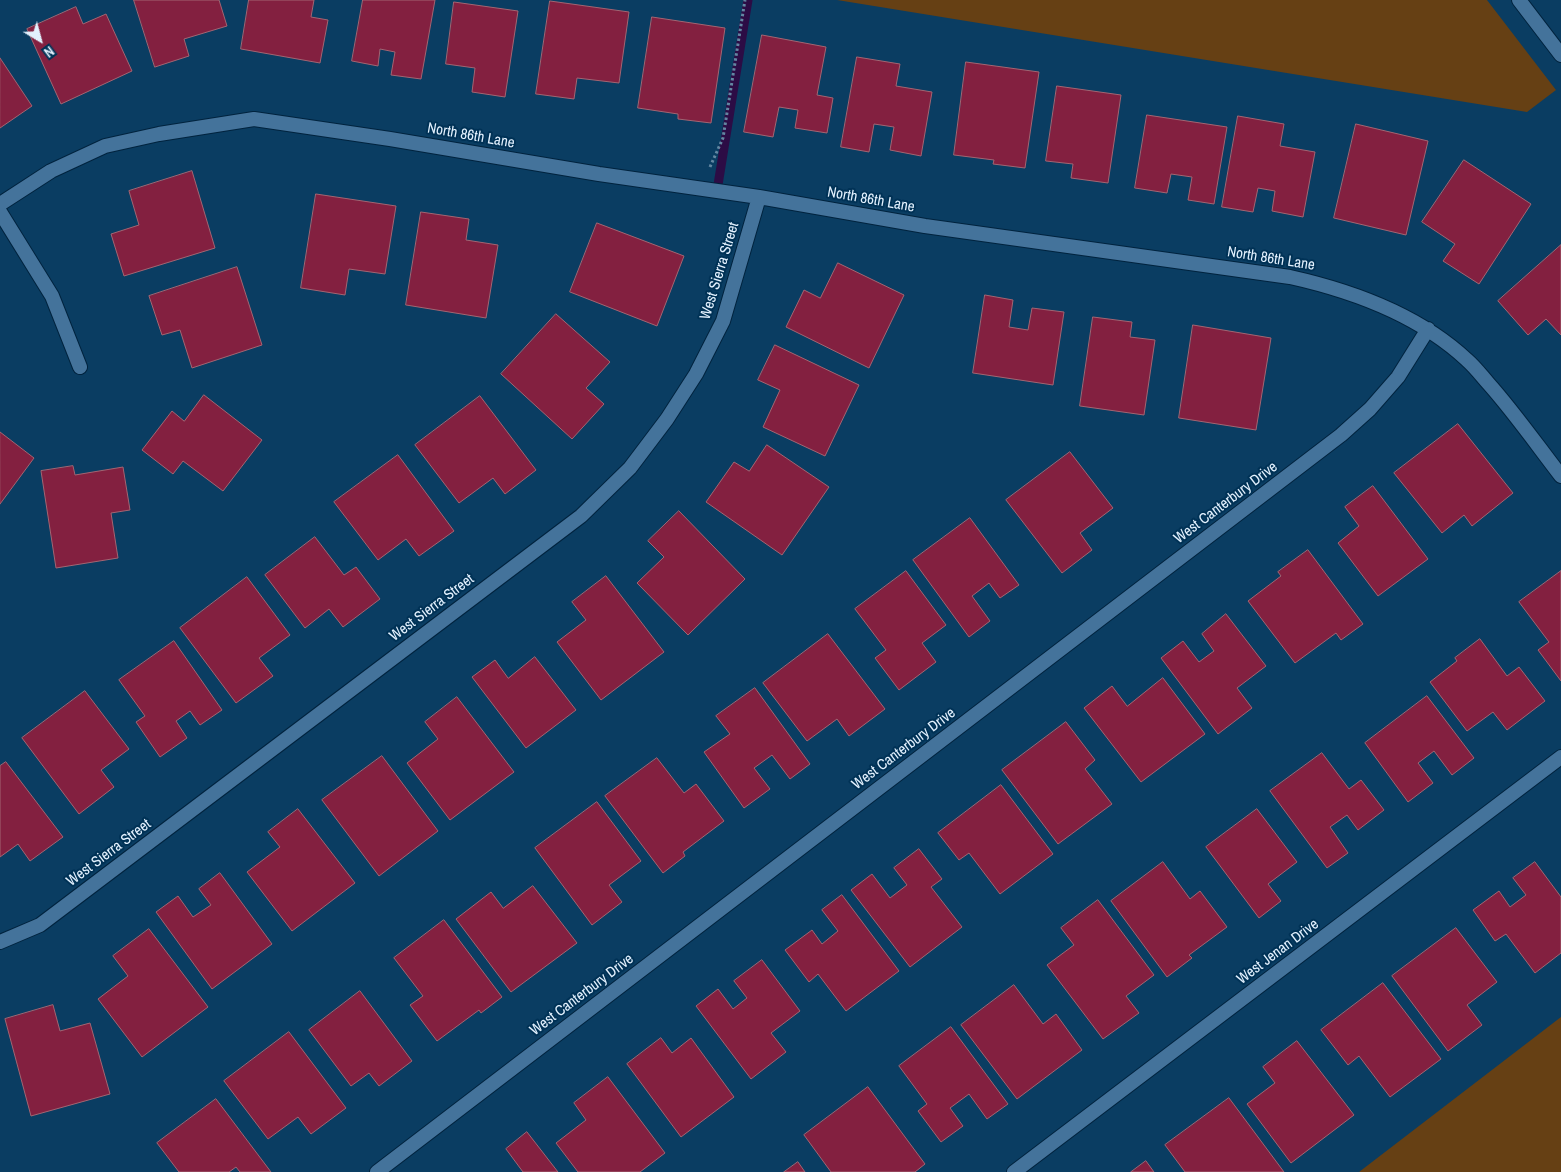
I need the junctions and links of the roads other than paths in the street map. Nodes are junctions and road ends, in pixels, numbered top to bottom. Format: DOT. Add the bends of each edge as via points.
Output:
graph roads {
  1 [pos="1518,0"];
  2 [pos="1561,55"];
  3 [pos="759,197"];
  4 [pos="0,204"];
  5 [pos="0,212"];
  6 [pos="1428,329"];
  7 [pos="80,367"];
  8 [pos="1561,476"];
  9 [pos="1561,757"];
  10 [pos="0,942"];
  11 [pos="377,1172"];
  12 [pos="1014,1172"];
  1 -- 2 [label="street"];
  3 -- 4 [label="street, North 86th Lane" via="254,119 105,146 51,171"];
  3 -- 6 [label="street, North 86th Lane" via="925,226 1290,277 1377,303"];
  3 -- 10 [label="street, West Sierra Street" via="723,321 696,374 630,468 581,516 48,919"];
  5 -- 7 [label="street" via="52,296"];
  6 -- 8 [label="street, North 86th Lane" via="1467,360 1503,400"];
  6 -- 11 [label="street, West Canterbury Drive" via="1398,377 1341,435"];
  9 -- 12 [label="street, West Jenan Drive"];
}
